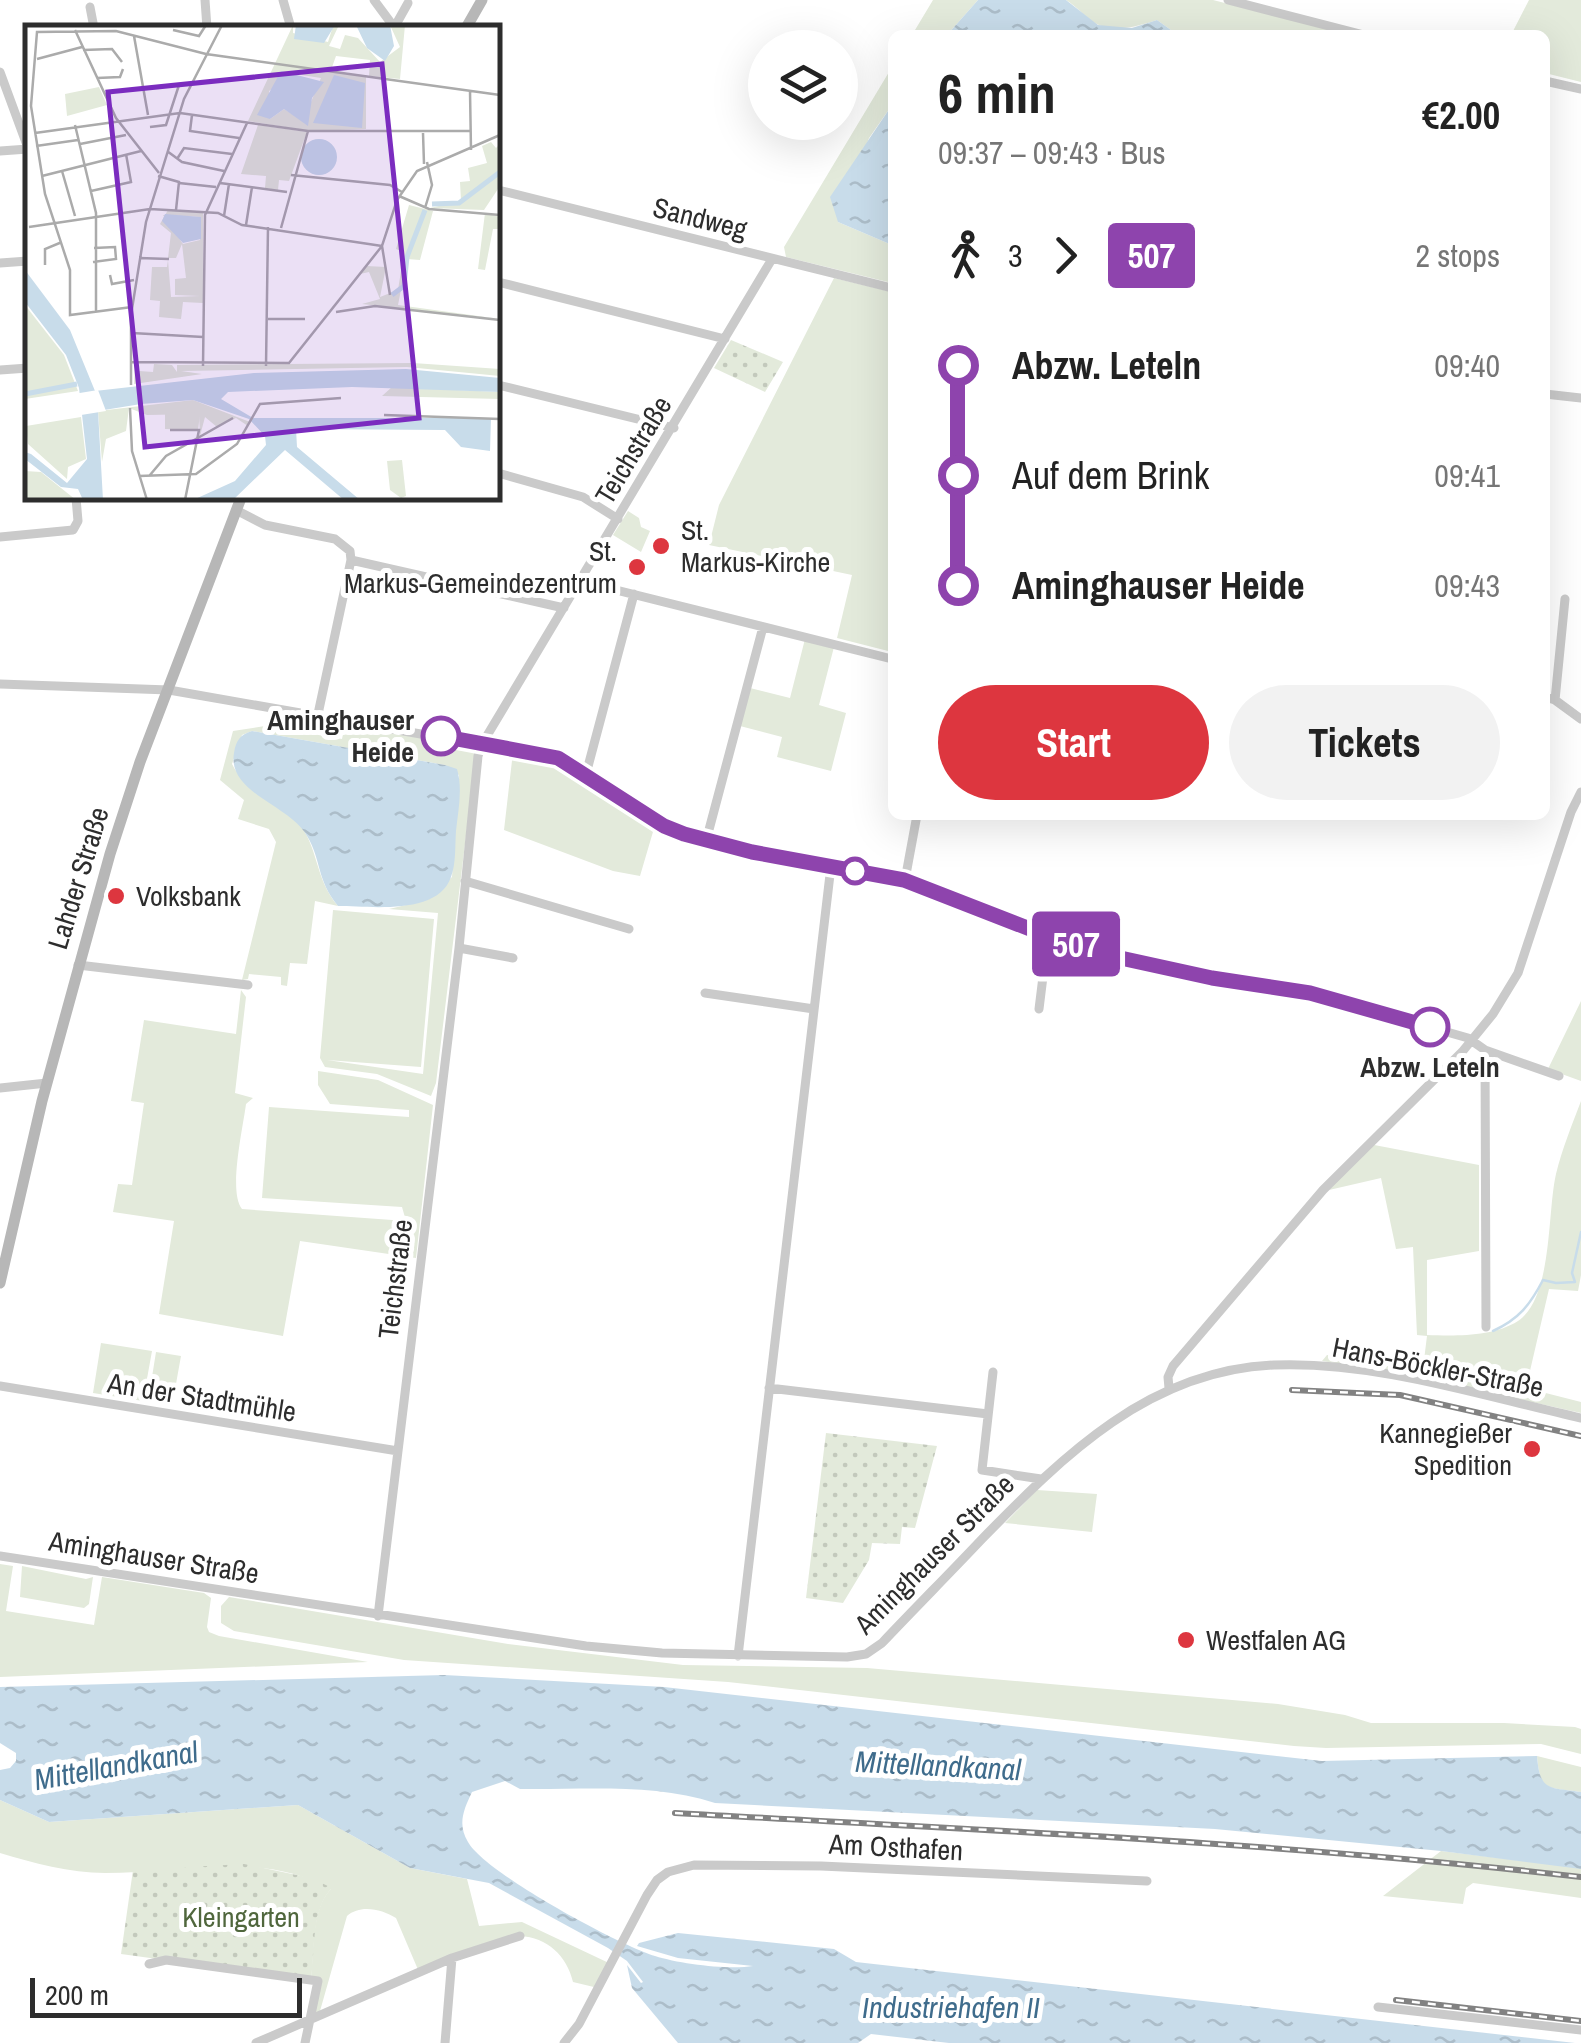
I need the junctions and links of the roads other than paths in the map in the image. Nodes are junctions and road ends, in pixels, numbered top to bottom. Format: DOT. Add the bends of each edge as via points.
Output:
graph roads {
  1 [pos="205,0"];
  2 [pos="283,0"];
  3 [pos="374,0"];
  4 [pos="482,0"];
  5 [pos="1228,0"];
  6 [pos="408,3"];
  7 [pos="90,7"];
  8 [pos="93,25"];
  9 [pos="207,25"];
  10 [pos="289,25"];
  11 [pos="393,25"];
  12 [pos="395,25"];
  13 [pos="468,25"];
  14 [pos="1345,30"];
  15 [pos="0,72"];
  16 [pos="1550,82"];
  17 [pos="1581,89"];
  18 [pos="25,140"];
  19 [pos="25,148"];
  20 [pos="0,151"];
  21 [pos="500,191"];
  22 [pos="772,259"];
  23 [pos="25,261"];
  24 [pos="0,263"];
  25 [pos="500,283"];
  26 [pos="888,287"];
  27 [pos="725,339"];
  28 [pos="25,368"];
  29 [pos="0,370"];
  30 [pos="500,385"];
  31 [pos="1550,395"];
  32 [pos="1581,398"];
  33 [pos="674,428"];
  34 [pos="500,474"];
  35 [pos="76,500"];
  36 [pos="238,504"];
  37 [pos="618,519"];
  38 [pos="0,537"];
  39 [pos="351,560"];
  40 [pos="580,581"];
  41 [pos="634,594"];
  42 [pos="1566,598"];
  43 [pos="564,608"];
  44 [pos="763,627"];
  45 [pos="888,658"];
  46 [pos="0,684"];
  47 [pos="169,690"];
  48 [pos="1550,698"];
  49 [pos="318,714"];
  50 [pos="1581,719"];
  51 [pos="482,744"];
  52 [pos="586,774"];
  53 [pos="1581,792"];
  54 [pos="917,820"];
  55 [pos="706,841"];
  56 [pos="831,866"];
  57 [pos="465,880"];
  58 [pos="904,880"];
  59 [pos="630,929"];
  60 [pos="1048,936"];
  61 [pos="459,948"];
  62 [pos="513,958"];
  63 [pos="78,965"];
  64 [pos="248,984"];
  65 [pos="706,994"];
  66 [pos="814,1009"];
  67 [pos="1039,1009"];
  68 [pos="1473,1040"];
  69 [pos="1485,1050"];
  70 [pos="1559,1076"];
  71 [pos="46,1083"];
  72 [pos="0,1088"];
  73 [pos="5,1238"];
  74 [pos="0,1283"];
  75 [pos="1486,1327"];
  76 [pos="993,1372"];
  77 [pos="0,1386"];
  78 [pos="769,1388"];
  79 [pos="1169,1388"];
  80 [pos="988,1414"];
  81 [pos="1581,1418"];
  82 [pos="398,1451"];
  83 [pos="1041,1479"];
  84 [pos="0,1556"];
  85 [pos="378,1616"];
  86 [pos="738,1656"];
  87 [pos="1147,1882"];
  88 [pos="520,1936"];
  89 [pos="452,1958"];
  90 [pos="149,1964"];
  91 [pos="1378,2006"];
  92 [pos="310,2017"];
  93 [pos="1581,2030"];
  94 [pos="256,2043"];
  95 [pos="305,2043"];
  96 [pos="446,2043"];
  97 [pos="564,2043"];
  1 -- 9 [label="street"];
  2 -- 10 [label="street"];
  3 -- 11 [label="street"];
  4 -- 13 [label="street"];
  5 -- 14 [label="street"];
  6 -- 12 [label="street"];
  7 -- 8 [label="street"];
  15 -- 18 [label="street"];
  16 -- 17 [label="street"];
  19 -- 20 [label="street"];
  21 -- 22 [label="street, Sandweg"];
  22 -- 26 [label="street, Sandweg"];
  22 -- 27 [label="street, Teichstraße"];
  23 -- 24 [label="street"];
  25 -- 27 [label="street"];
  27 -- 33 [label="street, Teichstraße"];
  28 -- 29 [label="street"];
  30 -- 33 [label="street"];
  31 -- 32 [label="street"];
  33 -- 37 [label="street, Teichstraße"];
  34 -- 37 [label="street" via="583,496"];
  35 -- 38 [label="street" via="72,530"];
  36 -- 39 [label="street" via="266,525 335,539"];
  36 -- 47 [label="street, Lahder Straße"];
  37 -- 40 [label="street, Teichstraße"];
  39 -- 43 [label="street"];
  39 -- 49 [label="street"];
  40 -- 41 [label="street"];
  40 -- 43 [label="street, Teichstraße"];
  41 -- 44 [label="street"];
  41 -- 52 [label="street"];
  42 -- 48 [label="street"];
  43 -- 51 [label="street, Teichstraße"];
  44 -- 45 [label="street"];
  44 -- 55 [label="street"];
  46 -- 47 [label="street"];
  47 -- 49 [label="street"];
  47 -- 63 [label="street, Lahder Straße"];
  48 -- 50 [label="street"];
  49 -- 51 [label="street"];
  51 -- 52 [label="street" via="558,758"];
  51 -- 57 [label="street, Teichstraße"];
  52 -- 55 [label="street" via="664,826"];
  53 -- 68 [label="street" via="1518,973"];
  54 -- 58 [label="street"];
  55 -- 56 [label="street"];
  56 -- 58 [label="street"];
  56 -- 66 [label="street"];
  57 -- 59 [label="street"];
  57 -- 61 [label="street, Teichstraße"];
  58 -- 60 [label="street"];
  60 -- 67 [label="street"];
  60 -- 68 [label="street" via="1167,969 1310,993"];
  61 -- 62 [label="street"];
  61 -- 82 [label="street, Teichstraße"];
  63 -- 64 [label="street"];
  63 -- 71 [label="street, Lahder Straße"];
  65 -- 66 [label="street"];
  66 -- 78 [label="street"];
  68 -- 69 [label="street"];
  68 -- 79 [label="street" via="1323,1190 1173,1366"];
  69 -- 70 [label="street"];
  69 -- 75 [label="street"];
  71 -- 72 [label="street"];
  71 -- 73 [label="street, Lahder Straße"];
  73 -- 74 [label="street, Lahder Straße"];
  76 -- 80 [label="street"];
  77 -- 82 [label="street, An der Stadtmühle"];
  78 -- 80 [label="street"];
  78 -- 86 [label="street"];
  79 -- 81 [label="street, Hans-Böckler-Straße" via="1236,1369 1297,1366 1396,1377"];
  79 -- 83 [label="street, Aminghauser Straße" via="1109,1422"];
  80 -- 83 [label="street" via="982,1470"];
  82 -- 85 [label="street, Teichstraße"];
  83 -- 86 [label="street, Aminghauser Straße" via="871,1652"];
  84 -- 85 [label="street, Aminghauser Straße"];
  85 -- 86 [label="street, Aminghauser Straße" via="586,1646"];
  87 -- 97 [label="street, Am Osthafen" via="821,1866 680,1867 651,1889"];
  88 -- 89 [label="street"];
  89 -- 92 [label="street"];
  89 -- 96 [label="street"];
  90 -- 92 [label="street" via="166,1960 318,1981"];
  91 -- 93 [label="street"];
  92 -- 94 [label="street"];
  92 -- 95 [label="street"];
}
